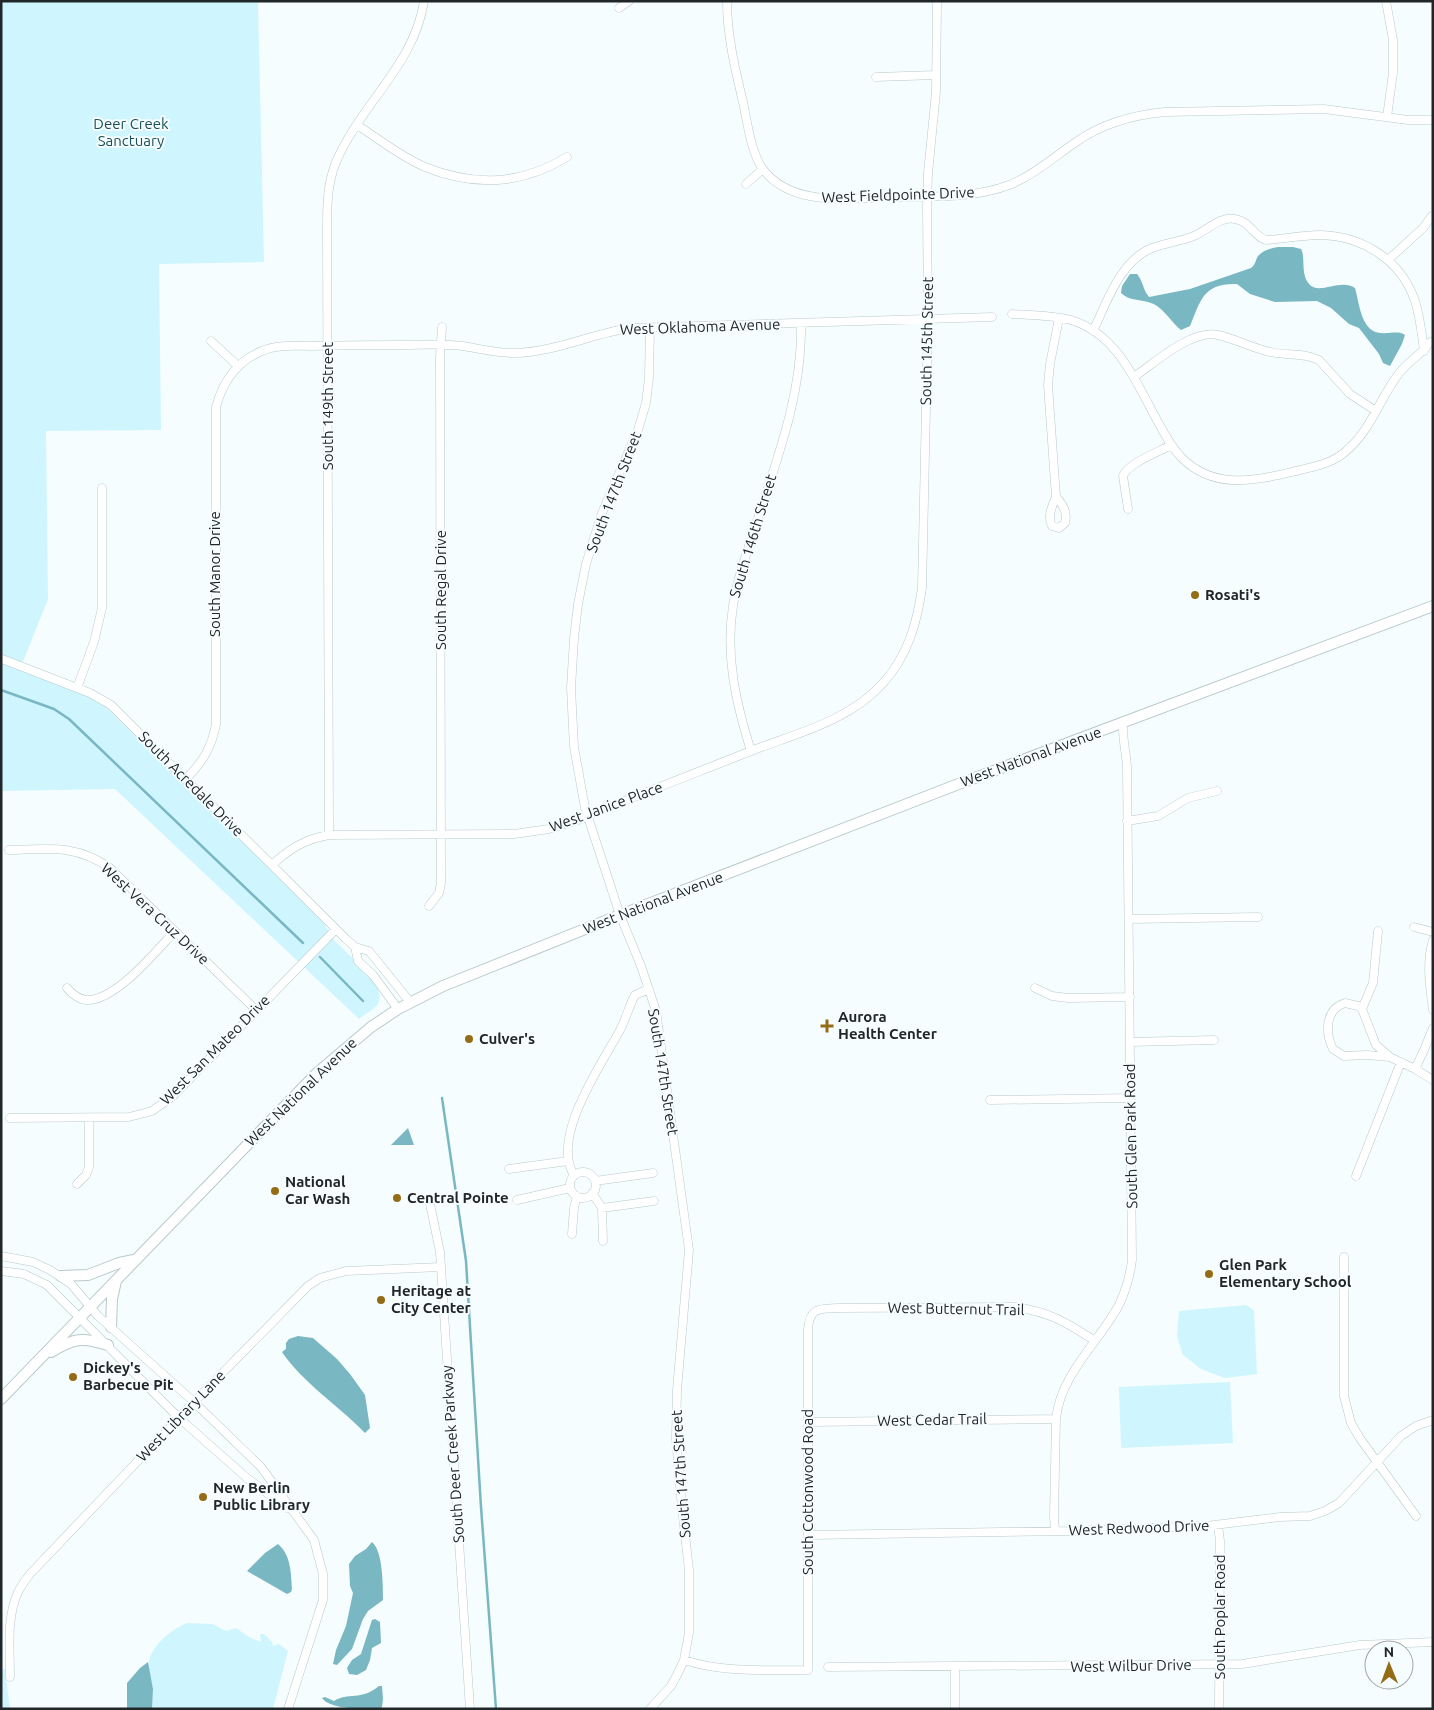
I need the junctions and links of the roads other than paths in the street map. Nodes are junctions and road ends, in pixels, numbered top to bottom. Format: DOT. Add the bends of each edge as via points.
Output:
graph roads {
  1 [pos="424,1"];
  2 [pos="630,1"];
  3 [pos="727,1"];
  4 [pos="937,1"];
  5 [pos="1386,1"];
  6 [pos="618,8"];
  7 [pos="936,75"];
  8 [pos="876,77"];
  9 [pos="1387,117"];
  10 [pos="1433,120"];
  11 [pos="357,125"];
  12 [pos="567,157"];
  13 [pos="763,169"];
  14 [pos="746,184"];
  15 [pos="927,196"];
  16 [pos="1432,216"];
  17 [pos="1388,260"];
  18 [pos="1012,314"];
  19 [pos="992,317"];
  20 [pos="1059,318"];
  21 [pos="928,319"];
  22 [pos="801,323"];
  23 [pos="650,326"];
  24 [pos="442,327"];
  25 [pos="1093,331"];
  26 [pos="211,341"];
  27 [pos="1433,341"];
  28 [pos="441,345"];
  29 [pos="328,346"];
  30 [pos="1424,350"];
  31 [pos="1433,352"];
  32 [pos="238,366"];
  33 [pos="1134,377"];
  34 [pos="1376,411"];
  35 [pos="1172,445"];
  36 [pos="102,488"];
  37 [pos="1056,497"];
  38 [pos="1128,508"];
  39 [pos="1433,606"];
  40 [pos="2,659"];
  41 [pos="890,674"];
  42 [pos="77,688"];
  43 [pos="1123,722"];
  44 [pos="751,751"];
  45 [pos="186,779"];
  46 [pos="1217,791"];
  47 [pos="587,816"];
  48 [pos="1127,821"];
  49 [pos="442,835"];
  50 [pos="329,836"];
  51 [pos="9,850"];
  52 [pos="272,866"];
  53 [pos="429,906"];
  54 [pos="620,915"];
  55 [pos="1258,917"];
  56 [pos="1129,919"];
  57 [pos="1414,927"];
  58 [pos="336,929"];
  59 [pos="175,931"];
  60 [pos="1378,931"];
  61 [pos="1433,932"];
  62 [pos="1433,940"];
  63 [pos="355,947"];
  64 [pos="67,988"];
  65 [pos="1035,988"];
  66 [pos="649,989"];
  67 [pos="1130,997"];
  68 [pos="410,1002"];
  69 [pos="398,1009"];
  70 [pos="1362,1009"];
  71 [pos="256,1010"];
  72 [pos="1433,1010"];
  73 [pos="1433,1028"];
  74 [pos="1214,1040"];
  75 [pos="1130,1042"];
  76 [pos="1390,1057"];
  77 [pos="1401,1062"];
  78 [pos="1415,1068"];
  79 [pos="1433,1080"];
  80 [pos="1131,1098"];
  81 [pos="990,1100"];
  82 [pos="10,1118"];
  83 [pos="89,1118"];
  84 [pos="568,1161"];
  85 [pos="509,1169"];
  86 [pos="653,1173"];
  87 [pos="574,1175"];
  88 [pos="1356,1176"];
  89 [pos="595,1181"];
  90 [pos="77,1184"];
  91 [pos="570,1188"];
  92 [pos="592,1193"];
  93 [pos="577,1196"];
  94 [pos="429,1199"];
  95 [pos="517,1200"];
  96 [pos="654,1201"];
  97 [pos="602,1208"];
  98 [pos="572,1234"];
  99 [pos="603,1241"];
  100 [pos="1,1256"];
  101 [pos="1344,1257"];
  102 [pos="134,1260"];
  103 [pos="441,1267"];
  104 [pos="1,1271"];
  105 [pos="61,1276"];
  106 [pos="117,1279"];
  107 [pos="91,1307"];
  108 [pos="811,1315"];
  109 [pos="80,1317"];
  110 [pos="111,1327"];
  111 [pos="1095,1341"];
  112 [pos="108,1345"];
  113 [pos="36,1363"];
  114 [pos="1,1399"];
  115 [pos="194,1402"];
  116 [pos="179,1418"];
  117 [pos="1056,1419"];
  118 [pos="1433,1420"];
  119 [pos="808,1422"];
  120 [pos="1377,1463"];
  121 [pos="295,1514"];
  122 [pos="1416,1516"];
  123 [pos="1218,1525"];
  124 [pos="1055,1531"];
  125 [pos="808,1535"];
  126 [pos="1,1629"];
  127 [pos="10,1629"];
  128 [pos="1433,1642"];
  129 [pos="684,1660"];
  130 [pos="1219,1665"];
  131 [pos="955,1667"];
  132 [pos="828,1668"];
  133 [pos="10,1673"];
  134 [pos="288,1709"];
  135 [pos="470,1709"];
  136 [pos="650,1709"];
  137 [pos="955,1709"];
  138 [pos="1219,1709"];
  1 -- 11 [label="street, South 149th Street" via="420,24 410,47"];
  2 -- 6 [label="street"];
  3 -- 13 [label="street, West Fieldpointe Drive" via="735,69 754,150"];
  4 -- 7 [label="street, South 145th Street"];
  5 -- 9 [label="street" via="1393,40"];
  7 -- 8 [label="street"];
  7 -- 15 [label="street, South 145th Street"];
  9 -- 10 [label="street, West Fieldpointe Drive"];
  9 -- 15 [label="street, West Fieldpointe Drive" via="1324,109 1142,114 1095,130 1011,184 978,193"];
  11 -- 12 [label="street" via="425,167 468,179 516,179 549,168"];
  11 -- 29 [label="street, South 149th Street" via="336,163 328,193"];
  13 -- 14 [label="street"];
  13 -- 15 [label="street, West Fieldpointe Drive" via="788,189 810,197"];
  15 -- 21 [label="street, South 145th Street"];
  16 -- 17 [label="street"];
  17 -- 25 [label="street" via="1368,246 1338,237 1262,239 1250,226 1230,218 1182,241 1142,253 1121,276"];
  17 -- 30 [label="street" via="1402,276 1415,301"];
  18 -- 20 [label="street"];
  19 -- 21 [label="street, West Oklahoma Avenue"];
  20 -- 25 [label="street" via="1072,320"];
  20 -- 37 [label="street" via="1048,385"];
  21 -- 22 [label="street, West Oklahoma Avenue"];
  21 -- 41 [label="street, South 145th Street" via="922,588 909,643"];
  22 -- 23 [label="street, West Oklahoma Avenue"];
  22 -- 44 [label="street, South 146th Street" via="794,400 732,606 733,683"];
  23 -- 28 [label="street, West Oklahoma Avenue" via="612,331 535,352 492,352"];
  23 -- 47 [label="street, South 147th Street" via="646,403 590,549 578,604 571,688 574,747"];
  24 -- 28 [label="street, South Regal Drive"];
  25 -- 33 [label="street" via="1116,350"];
  26 -- 32 [label="street"];
  27 -- 30 [label="street"];
  28 -- 29 [label="street, West Oklahoma Avenue"];
  28 -- 49 [label="street, South Regal Drive"];
  29 -- 32 [label="street, West Oklahoma Avenue" via="270,348"];
  29 -- 50 [label="street, South 149th Street"];
  30 -- 31 [label="street"];
  30 -- 34 [label="street" via="1400,372"];
  32 -- 45 [label="street, South Manor Drive" via="230,374 218,398 215,418 216,724 209,749"];
  33 -- 34 [label="street" via="1191,339 1218,335 1275,354 1319,360 1350,394"];
  33 -- 35 [label="street"];
  34 -- 35 [label="street" via="1362,434 1339,457 1322,465 1261,479 1241,482 1202,472 1189,464"];
  35 -- 38 [label="street" via="1124,472"];
  36 -- 42 [label="street" via="102,608 94,642"];
  39 -- 43 [label="main road, West National Avenue"];
  40 -- 42 [label="street, South Acredale Drive"];
  41 -- 44 [label="street, West Janice Place" via="869,697 843,714"];
  42 -- 45 [label="street, South Acredale Drive" via="111,705"];
  43 -- 48 [label="street, South Glen Park Road"];
  43 -- 54 [label="main road, West National Avenue"];
  44 -- 47 [label="street, West Janice Place"];
  45 -- 52 [label="street, South Acredale Drive"];
  46 -- 48 [label="street" via="1188,798 1158,816"];
  47 -- 49 [label="street, West Janice Place" via="529,833"];
  47 -- 54 [label="street, South 147th Street"];
  48 -- 56 [label="street, South Glen Park Road"];
  49 -- 50 [label="street, West Janice Place"];
  49 -- 53 [label="street, South Regal Drive" via="440,890"];
  50 -- 52 [label="street, West Janice Place" via="294,846"];
  51 -- 59 [label="street, West Vera Cruz Drive" via="64,849 96,858"];
  52 -- 58 [label="street, South Acredale Drive"];
  54 -- 66 [label="street, South 147th Street"];
  54 -- 68 [label="main road, West National Avenue"];
  55 -- 56 [label="street"];
  56 -- 67 [label="street, South Glen Park Road"];
  57 -- 61 [label="street"];
  58 -- 63 [label="street, South Acredale Drive"];
  58 -- 71 [label="street, West San Mateo Drive"];
  59 -- 64 [label="street" via="128,980 104,996 87,1000"];
  59 -- 71 [label="street, West Vera Cruz Drive"];
  60 -- 70 [label="street" via="1373,983"];
  62 -- 72 [label="street" via="1428,966"];
  63 -- 68 [label="street, South Acredale Drive" via="368,951"];
  63 -- 69 [label="street, South Acredale Drive" via="358,961 373,975"];
  65 -- 67 [label="street" via="1052,996 1068,998"];
  66 -- 84 [label="street" via="635,995 620,1030 584,1094 572,1126"];
  66 -- 129 [label="street, South 147th Street" via="656,1011 689,1250 676,1439 689,1570 689,1633"];
  67 -- 75 [label="street, South Glen Park Road"];
  68 -- 69 [label="main road, West National Avenue"];
  69 -- 102 [label="main road, West National Avenue" via="363,1033 317,1073"];
  70 -- 76 [label="street" via="1372,1038"];
  70 -- 76 [label="street" via="1345,1003 1334,1008 1328,1022 1333,1050 1344,1056"];
  71 -- 83 [label="street, West San Mateo Drive" via="162,1105 129,1117"];
  73 -- 78 [label="street"];
  74 -- 75 [label="street"];
  75 -- 80 [label="street, South Glen Park Road"];
  76 -- 77 [label="street"];
  77 -- 78 [label="street"];
  77 -- 88 [label="street"];
  78 -- 79 [label="street"];
  80 -- 81 [label="street"];
  80 -- 111 [label="street, South Glen Park Road" via="1133,1227 1130,1272 1118,1306"];
  82 -- 83 [label="street, West San Mateo Drive"];
  83 -- 90 [label="street" via="89,1167"];
  84 -- 85 [label="street"];
  84 -- 87 [label="street"];
  86 -- 89 [label="street"];
  87 -- 89 [label="street" via="586,1172"];
  87 -- 91 [label="street"];
  89 -- 92 [label="street"];
  91 -- 93 [label="street"];
  91 -- 95 [label="street"];
  92 -- 93 [label="street" via="585,1197"];
  92 -- 97 [label="street"];
  93 -- 98 [label="street"];
  94 -- 103 [label="street, South Deer Creek Parkway"];
  96 -- 97 [label="street"];
  97 -- 99 [label="street"];
  100 -- 105 [label="street" via="33,1262"];
  101 -- 120 [label="street" via="1344,1396 1351,1423"];
  102 -- 105 [label="main road" via="88,1275"];
  102 -- 106 [label="main road, West National Avenue"];
  103 -- 115 [label="street, West Library Lane" via="346,1271 320,1278 290,1303"];
  103 -- 135 [label="street, South Deer Creek Parkway"];
  104 -- 109 [label="street" via="24,1274 48,1285"];
  105 -- 107 [label="street"];
  106 -- 107 [label="main road, West National Avenue"];
  106 -- 110 [label="main road"];
  107 -- 109 [label="main road, West National Avenue"];
  107 -- 110 [label="street"];
  108 -- 111 [label="street, West Butternut Trail" via="816,1310 832,1308 1013,1307 1055,1317"];
  108 -- 119 [label="street, South Cottonwood Road" via="808,1329"];
  109 -- 112 [label="street"];
  109 -- 113 [label="main road, West National Avenue"];
  110 -- 115 [label="street"];
  111 -- 117 [label="street, South Glen Park Road" via="1066,1385"];
  112 -- 113 [label="main road" via="86,1340 69,1341"];
  112 -- 116 [label="street"];
  113 -- 114 [label="main road, West National Avenue"];
  115 -- 116 [label="street, West Library Lane"];
  115 -- 121 [label="street" via="261,1466"];
  116 -- 121 [label="street" via="247,1478"];
  116 -- 127 [label="street, West Library Lane" via="30,1574 18,1591"];
  117 -- 119 [label="street, West Cedar Trail"];
  117 -- 124 [label="street, South Glen Park Road"];
  118 -- 120 [label="street, West Redwood Drive" via="1408,1431"];
  119 -- 125 [label="street, South Cottonwood Road"];
  120 -- 122 [label="street"];
  120 -- 123 [label="street, West Redwood Drive" via="1339,1502 1317,1514"];
  121 -- 134 [label="street" via="314,1540 323,1574 323,1600"];
  123 -- 124 [label="street, West Redwood Drive"];
  123 -- 130 [label="street, South Poplar Road"];
  124 -- 125 [label="street, West Redwood Drive"];
  125 -- 129 [label="street, South Cottonwood Road" via="808,1670 725,1669"];
  126 -- 127 [label="street"];
  127 -- 133 [label="street, West Library Lane"];
  128 -- 130 [label="street, West Wilbur Drive" via="1360,1645 1258,1663"];
  129 -- 136 [label="street" via="671,1686"];
  130 -- 131 [label="street, West Wilbur Drive"];
  130 -- 138 [label="street, South Poplar Road"];
  131 -- 132 [label="street, West Wilbur Drive"];
  131 -- 137 [label="street"];
}
